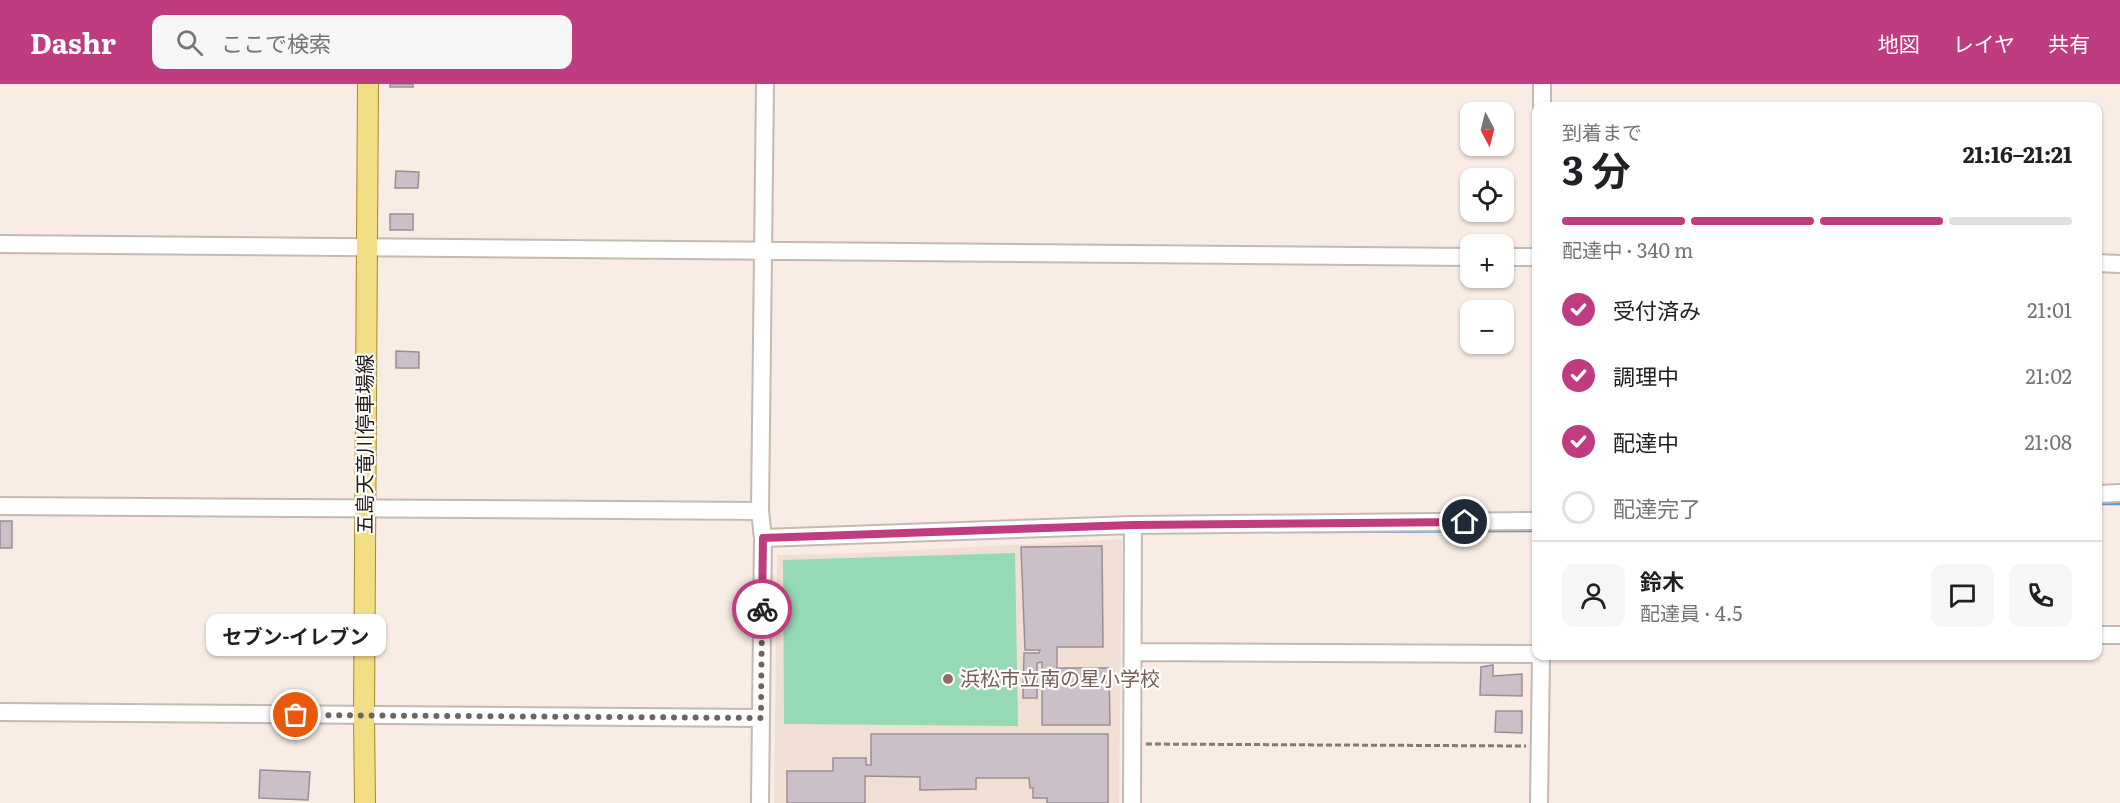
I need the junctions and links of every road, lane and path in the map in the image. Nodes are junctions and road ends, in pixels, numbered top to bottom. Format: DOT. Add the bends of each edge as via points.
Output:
graph roads {
  1 [pos="368,84"];
  2 [pos="765,84"];
  3 [pos="1542,84"];
  4 [pos="1542,102"];
  5 [pos="0,244"];
  6 [pos="366,246"];
  7 [pos="764,251"];
  8 [pos="1460,257"];
  9 [pos="1514,257"];
  10 [pos="1532,257"];
  11 [pos="2102,263"];
  12 [pos="2120,264"];
  13 [pos="2120,493"];
  14 [pos="2102,494"];
  15 [pos="0,506"];
  16 [pos="365,510"];
  17 [pos="760,511"];
  18 [pos="1532,521"];
  19 [pos="1133,525"];
  20 [pos="763,538"];
  21 [pos="2102,635"];
  22 [pos="2120,635"];
  23 [pos="1132,652"];
  24 [pos="1532,654"];
  25 [pos="1541,660"];
  26 [pos="0,712"];
  27 [pos="364,716"];
  28 [pos="761,718"];
  29 [pos="1132,744"];
  30 [pos="1540,746"];
  31 [pos="365,803"];
  32 [pos="760,803"];
  33 [pos="1132,803"];
  34 [pos="1539,803"];
  1 -- 6 [label="main road, 五島天竜川停車場線"];
  2 -- 7 [label="street"];
  3 -- 4 [label="street"];
  5 -- 6 [label="street"];
  6 -- 7 [label="street"];
  6 -- 16 [label="main road, 五島天竜川停車場線"];
  7 -- 8 [label="street"];
  7 -- 17 [label="street"];
  9 -- 10 [label="street"];
  11 -- 12 [label="street"];
  13 -- 14 [label="street"];
  15 -- 16 [label="street"];
  16 -- 17 [label="street"];
  16 -- 27 [label="main road, 五島天竜川停車場線"];
  17 -- 20 [label="street"];
  18 -- 19 [label="street"];
  19 -- 20 [label="street"];
  19 -- 23 [label="street"];
  20 -- 28 [label="street"];
  21 -- 22 [label="street"];
  23 -- 24 [label="street"];
  23 -- 29 [label="street"];
  25 -- 30 [label="street"];
  26 -- 27 [label="street"];
  27 -- 28 [label="street"];
  27 -- 31 [label="main road, 五島天竜川停車場線"];
  28 -- 32 [label="street"];
  29 -- 30 [label="path"];
  29 -- 33 [label="street"];
  30 -- 34 [label="street"];
}
